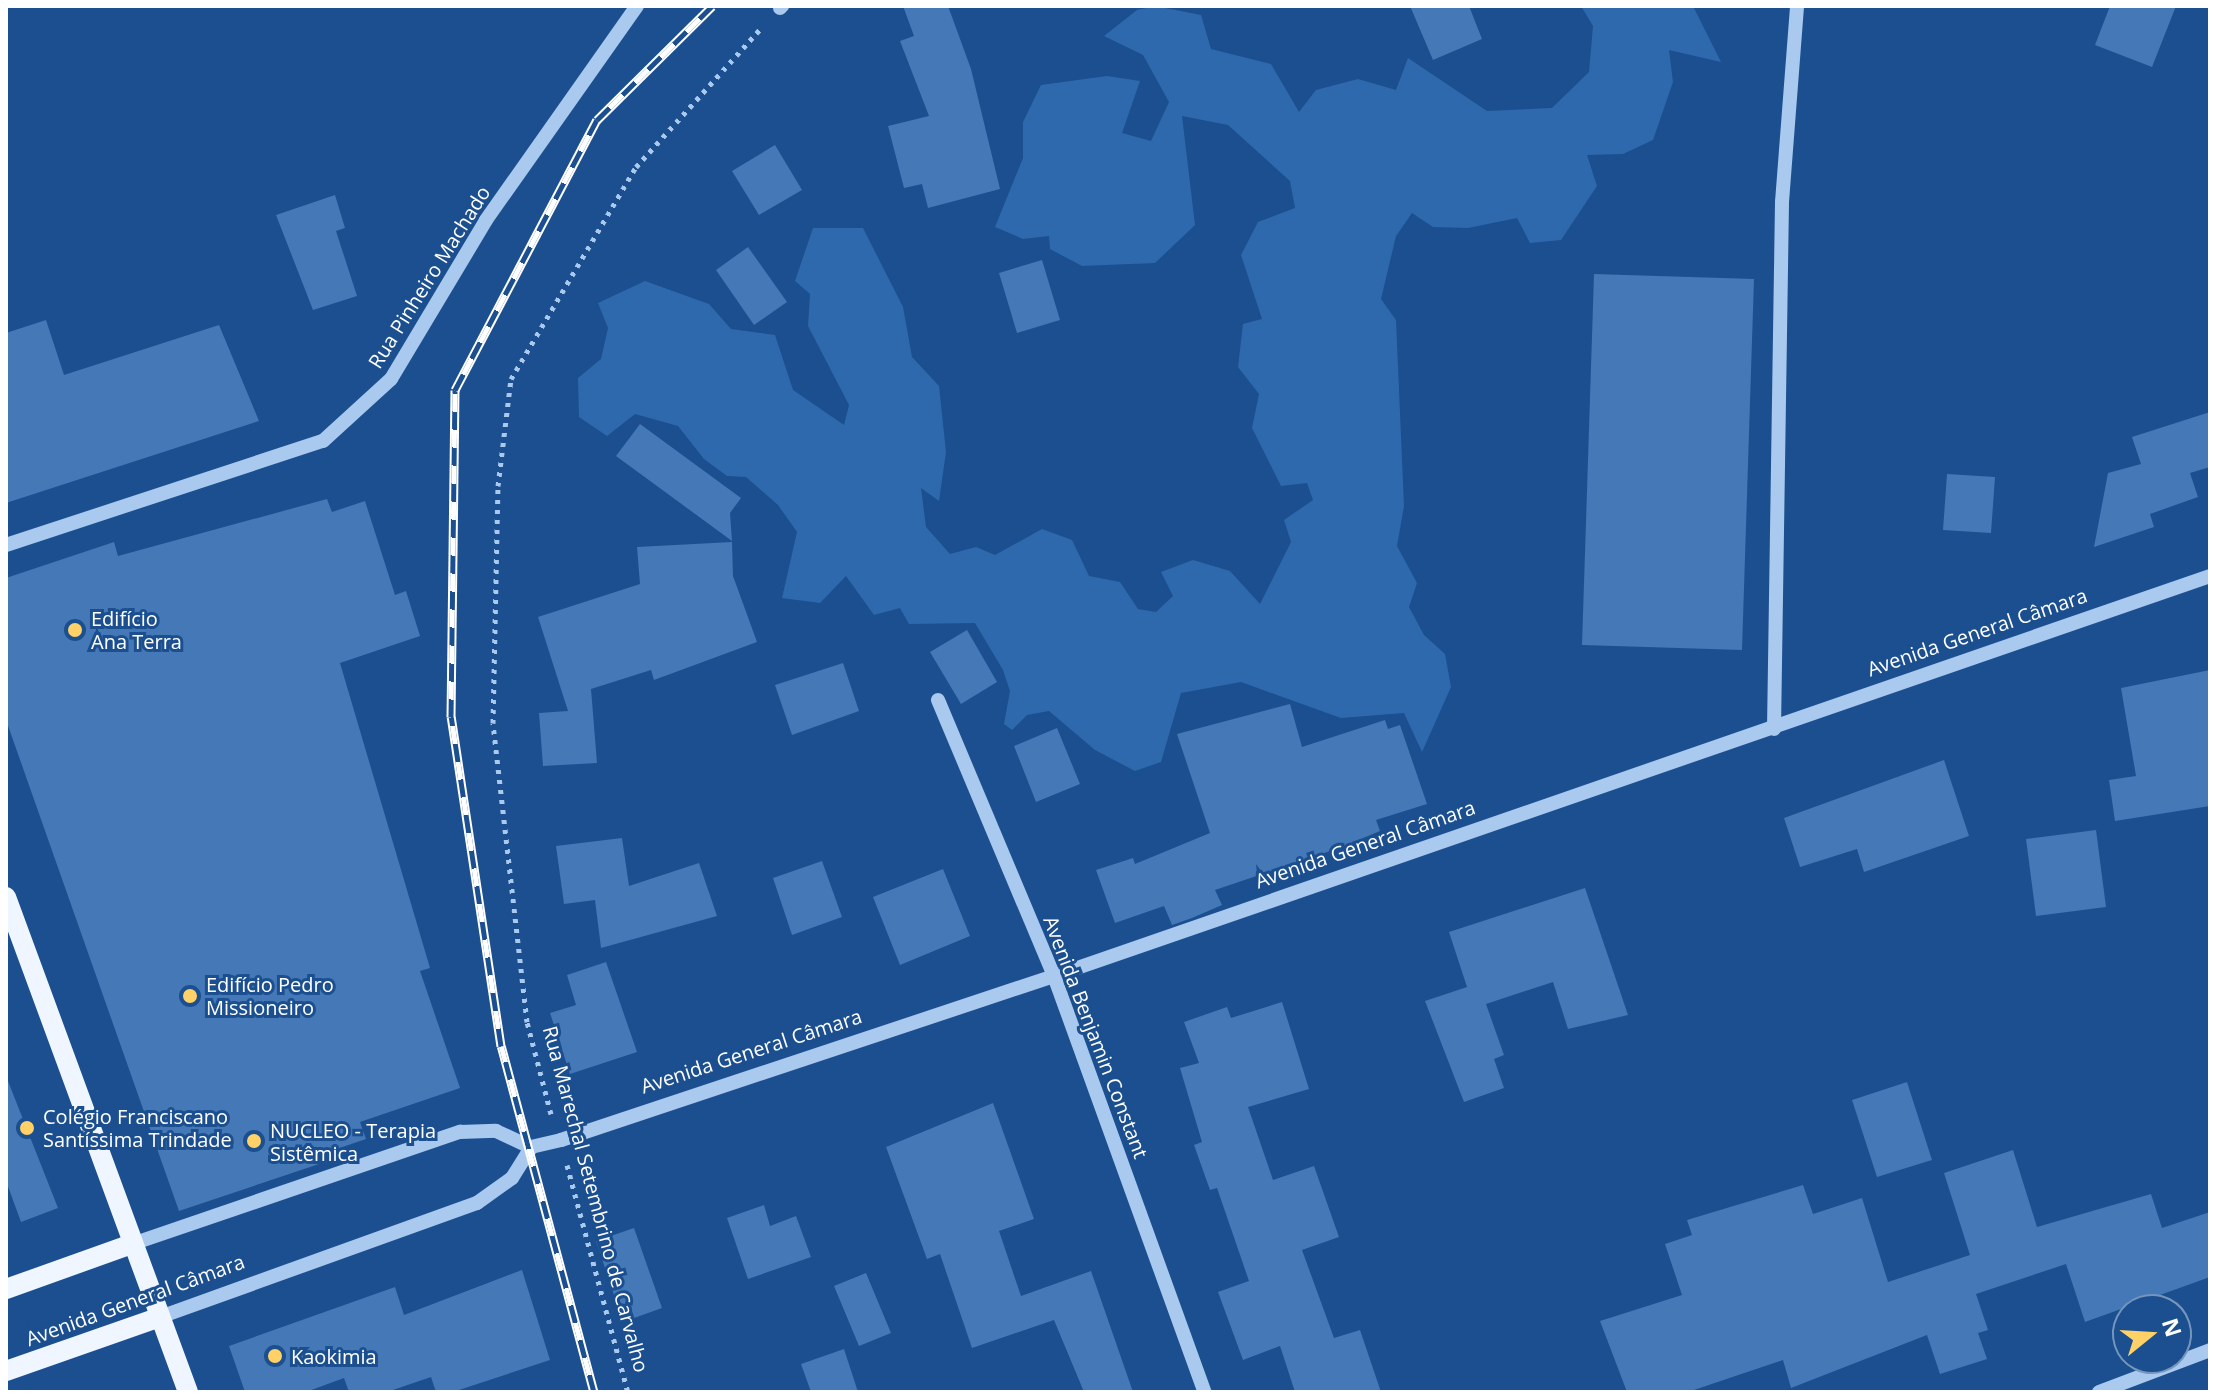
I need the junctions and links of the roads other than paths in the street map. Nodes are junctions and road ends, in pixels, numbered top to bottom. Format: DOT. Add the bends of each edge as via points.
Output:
graph roads {
  1 [pos="637,6"];
  2 [pos="1797,6"];
  3 [pos="6,545"];
  4 [pos="2210,576"];
  5 [pos="938,700"];
  6 [pos="1774,729"];
  7 [pos="6,897"];
  8 [pos="1054,976"];
  9 [pos="531,1147"];
  10 [pos="132,1244"];
  11 [pos="6,1289"];
  12 [pos="160,1317"];
  13 [pos="2210,1350"];
  14 [pos="6,1371"];
  15 [pos="188,1392"];
  16 [pos="1205,1392"];
  17 [pos="2099,1392"];
  1 -- 3 [label="street, Rua Pinheiro Machado" via="486,220 391,379 323,441"];
  2 -- 6 [label="street" via="1782,202"];
  4 -- 6 [label="street, Avenida General Câmara"];
  5 -- 8 [label="street, Avenida Benjamin Constant"];
  6 -- 8 [label="street, Avenida General Câmara"];
  7 -- 10 [label="main road"];
  8 -- 9 [label="street, Avenida General Câmara"];
  8 -- 16 [label="street, Avenida Benjamin Constant"];
  9 -- 10 [label="street" via="496,1131 460,1132"];
  9 -- 12 [label="street, Avenida General Câmara" via="512,1178 477,1203"];
  10 -- 11 [label="main road"];
  10 -- 12 [label="main road"];
  12 -- 14 [label="main road, Avenida General Câmara"];
  12 -- 15 [label="main road"];
  13 -- 17 [label="street"];
}
